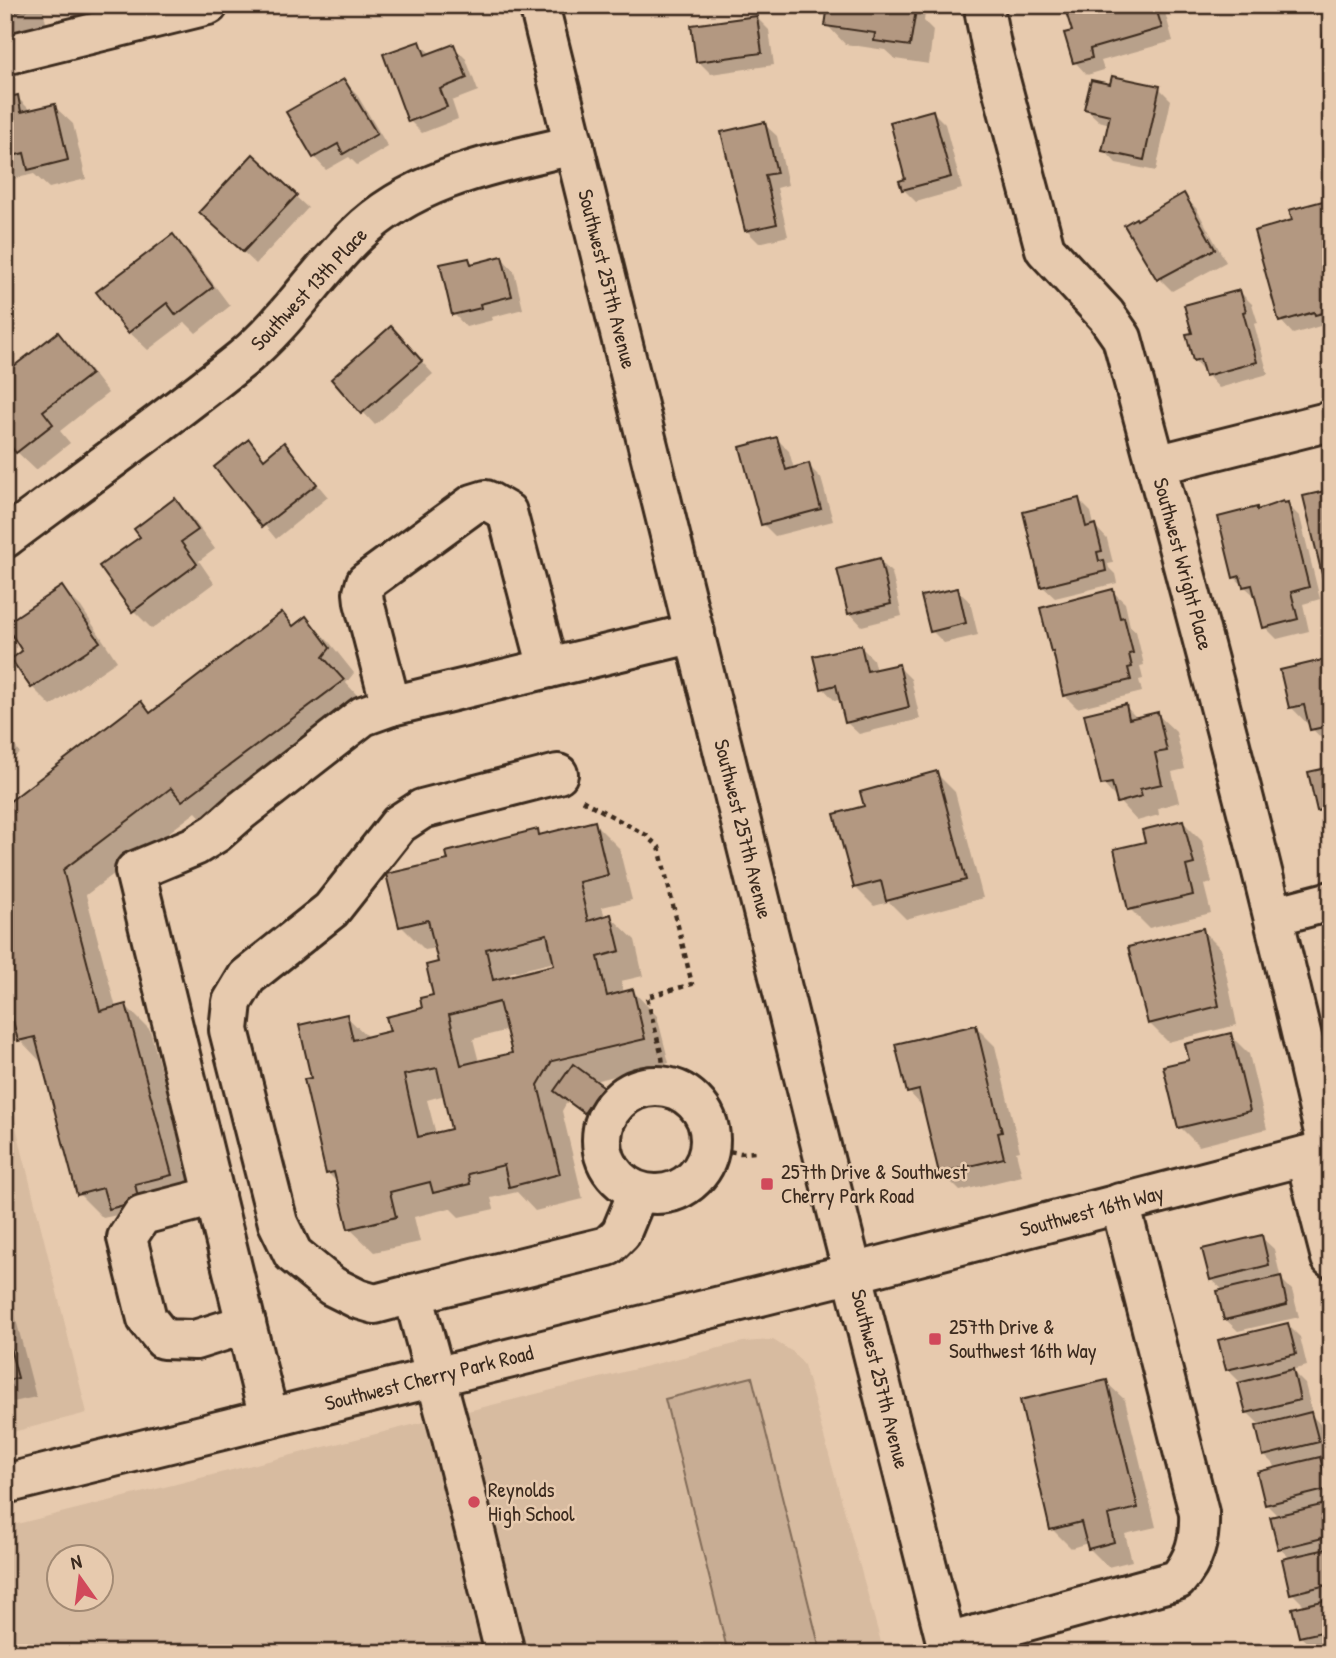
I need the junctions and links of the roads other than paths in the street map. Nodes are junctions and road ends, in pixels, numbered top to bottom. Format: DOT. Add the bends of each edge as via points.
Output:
graph roads {
  1 [pos="208,5"];
  2 [pos="539,5"];
  3 [pos="986,5"];
  4 [pos="5,55"];
  5 [pos="574,145"];
  6 [pos="1331,421"];
  7 [pos="1156,465"];
  8 [pos="5,538"];
  9 [pos="695,633"];
  10 [pos="548,668"];
  11 [pos="391,706"];
  12 [pos="558,774"];
  13 [pos="1331,901"];
  14 [pos="1274,916"];
  15 [pos="1321,1152"];
  16 [pos="638,1192"];
  17 [pos="215,1196"];
  18 [pos="1120,1203"];
  19 [pos="1331,1258"];
  20 [pos="853,1273"];
  21 [pos="413,1294"];
  22 [pos="246,1324"];
  23 [pos="436,1377"];
  24 [pos="269,1418"];
  25 [pos="5,1483"];
  26 [pos="948,1648"];
  27 [pos="505,1653"];
  1 -- 4 [label="street"];
  2 -- 5 [label="street, Southwest 257th Avenue"];
  3 -- 7 [label="street, Southwest Wright Place" via="992,50 1042,242 1122,338"];
  5 -- 8 [label="street, Southwest 13th Place" via="450,177 386,212 357,233 244,358"];
  5 -- 9 [label="street, Southwest 257th Avenue"];
  6 -- 7 [label="street"];
  7 -- 14 [label="street, Southwest Wright Place"];
  9 -- 10 [label="street"];
  9 -- 20 [label="street, Southwest 257th Avenue"];
  10 -- 11 [label="street"];
  10 -- 11 [label="street" via="507,512 486,500 473,504 366,582 364,602"];
  11 -- 17 [label="street" via="363,716 216,833 135,872"];
  12 -- 21 [label="street" via="422,809 398,824 331,910 247,977 232,1002 229,1030 278,1223 293,1254 332,1286 358,1299 375,1304"];
  13 -- 14 [label="street"];
  14 -- 15 [label="street, Southwest Wright Place"];
  15 -- 18 [label="street, Southwest 16th Way"];
  15 -- 19 [label="street, Southwest Wright Place"];
  16 -- 16 [label="street" via="672,1193 696,1177 710,1148 705,1116 685,1094 666,1086 650,1086 617,1100 602,1128 602,1154 616,1178"];
  16 -- 21 [label="street" via="621,1233 608,1246"];
  17 -- 22 [label="street"];
  17 -- 22 [label="street" via="142,1215 127,1238 147,1319 163,1339 195,1340"];
  18 -- 20 [label="street, Southwest 16th Way"];
  18 -- 26 [label="street" via="1199,1513 1192,1558 1177,1580"];
  20 -- 23 [label="street, Southwest Cherry Park Road"];
  20 -- 26 [label="street, Southwest 257th Avenue"];
  21 -- 23 [label="street"];
  22 -- 24 [label="street"];
  23 -- 24 [label="street, Southwest Cherry Park Road"];
  23 -- 27 [label="street"];
  24 -- 25 [label="street, Southwest Cherry Park Road"];
}
